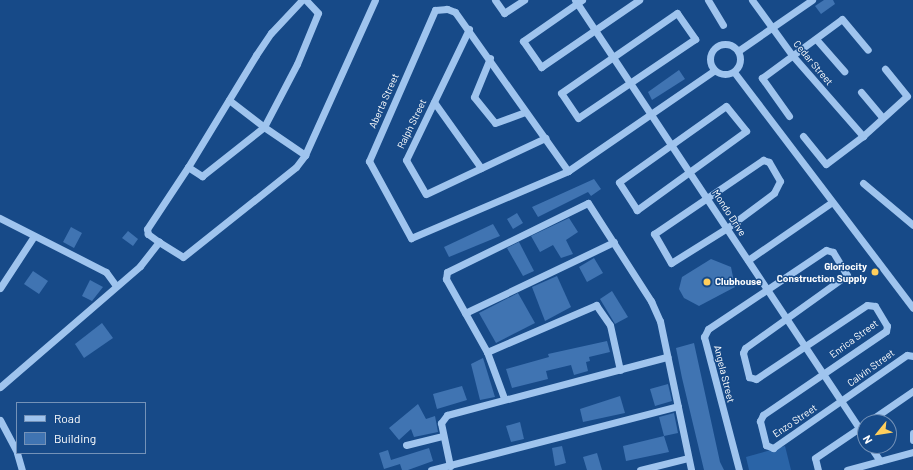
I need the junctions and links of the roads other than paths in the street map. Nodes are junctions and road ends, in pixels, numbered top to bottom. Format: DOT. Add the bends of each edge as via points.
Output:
graph roads {
  1 [pos="302,0"];
  2 [pos="306,0"];
  3 [pos="375,0"];
  4 [pos="495,0"];
  5 [pos="524,0"];
  6 [pos="639,0"];
  7 [pos="708,0"];
  8 [pos="812,0"];
  9 [pos="578,1"];
  10 [pos="754,1"];
  11 [pos="723,26"];
  12 [pos="469,29"];
  13 [pos="773,29"];
  14 [pos="595,30"];
  15 [pos="816,39"];
  16 [pos="868,50"];
  17 [pos="738,51"];
  18 [pos="792,55"];
  19 [pos="614,56"];
  20 [pos="490,58"];
  21 [pos="885,69"];
  22 [pos="715,70"];
  23 [pos="844,71"];
  24 [pos="734,72"];
  25 [pos="631,82"];
  26 [pos="861,92"];
  27 [pos="229,100"];
  28 [pos="434,102"];
  29 [pos="525,112"];
  30 [pos="652,113"];
  31 [pos="789,116"];
  32 [pos="882,117"];
  33 [pos="264,127"];
  34 [pos="803,136"];
  35 [pos="863,136"];
  36 [pos="545,138"];
  37 [pos="672,146"];
  38 [pos="305,155"];
  39 [pos="188,167"];
  40 [pos="481,168"];
  41 [pos="568,171"];
  42 [pos="690,172"];
  43 [pos="863,183"];
  44 [pos="706,197"];
  45 [pos="832,202"];
  46 [pos="0,218"];
  47 [pos="913,225"];
  48 [pos="727,228"];
  49 [pos="34,236"];
  50 [pos="159,242"];
  51 [pos="614,242"];
  52 [pos="748,260"];
  53 [pos="116,286"];
  54 [pos="0,288"];
  55 [pos="767,290"];
  56 [pos="913,308"];
  57 [pos="465,313"];
  58 [pos="786,319"];
  59 [pos="806,348"];
  60 [pos="487,352"];
  61 [pos="913,356"];
  62 [pos="667,357"];
  63 [pos="620,370"];
  64 [pos="823,373"];
  65 [pos="0,387"];
  66 [pos="913,391"];
  67 [pos="504,398"];
  68 [pos="842,401"];
  69 [pos="678,406"];
  70 [pos="880,414"];
  71 [pos="0,420"];
  72 [pos="857,420"];
  73 [pos="857,429"];
  74 [pos="913,433"];
  75 [pos="442,436"];
  76 [pos="913,440"];
  77 [pos="406,446"];
  78 [pos="16,451"];
  79 [pos="913,452"];
  80 [pos="17,454"];
  81 [pos="875,454"];
  82 [pos="688,458"];
  83 [pos="880,461"];
  84 [pos="450,466"];
  85 [pos="22,470"];
  86 [pos="431,470"];
  87 [pos="640,470"];
  88 [pos="690,470"];
  89 [pos="739,470"];
  90 [pos="818,470"];
  91 [pos="847,470"];
  1 -- 27 [label="street" via="270,33"];
  2 -- 33 [label="street" via="318,13 297,64"];
  3 -- 38 [label="street"];
  4 -- 5 [label="street" via="504,13"];
  6 -- 14 [label="street"];
  7 -- 11 [label="street"];
  8 -- 13 [label="street"];
  9 -- 14 [label="street, Mondo Drive"];
  9 -- 14 [label="street" via="523,41 541,67"];
  10 -- 13 [label="street, Cedar Street"];
  12 -- 20 [label="street, Aberta Street"];
  12 -- 28 [label="street, Ralph Street"];
  12 -- 41 [label="street, Aberta Street" via="455,12 447,9 435,10 369,161 411,238"];
  13 -- 17 [label="street"];
  13 -- 18 [label="street, Cedar Street"];
  14 -- 19 [label="street, Mondo Drive"];
  15 -- 16 [label="street" via="842,18"];
  15 -- 18 [label="street"];
  15 -- 23 [label="street"];
  17 -- 22 [label="street" via="730,45 716,48 711,61"];
  17 -- 24 [label="street" via="739,64"];
  18 -- 31 [label="street" via="762,78"];
  18 -- 35 [label="street, Cedar Street"];
  19 -- 25 [label="street, Mondo Drive"];
  19 -- 25 [label="street" via="561,93 578,118"];
  19 -- 25 [label="street" via="677,13 696,39"];
  20 -- 29 [label="street, Aberta Street"];
  20 -- 29 [label="street" via="474,97 495,124"];
  21 -- 32 [label="street" via="907,96"];
  22 -- 24 [label="street" via="722,74"];
  22 -- 30 [label="street, Aberta Street"];
  24 -- 45 [label="street"];
  25 -- 30 [label="street, Mondo Drive"];
  26 -- 32 [label="street"];
  27 -- 33 [label="street"];
  27 -- 39 [label="street"];
  28 -- 40 [label="street"];
  28 -- 40 [label="street, Ralph Street" via="406,160 426,194"];
  29 -- 36 [label="street, Aberta Street"];
  30 -- 37 [label="street, Mondo Drive"];
  30 -- 41 [label="street, Aberta Street"];
  32 -- 35 [label="street"];
  33 -- 38 [label="street"];
  33 -- 39 [label="street" via="202,176"];
  34 -- 35 [label="street" via="826,164"];
  36 -- 40 [label="street, Ralph Street"];
  36 -- 41 [label="street, Aberta Street"];
  37 -- 42 [label="street, Mondo Drive"];
  37 -- 42 [label="street" via="619,182 637,210"];
  37 -- 42 [label="street" via="726,106 746,131"];
  38 -- 50 [label="street" via="296,166 183,257"];
  39 -- 50 [label="street" via="146,229 148,234"];
  42 -- 44 [label="street, Mondo Drive"];
  43 -- 47 [label="street"];
  44 -- 48 [label="street, Mondo Drive"];
  44 -- 48 [label="street" via="654,234 671,263"];
  44 -- 48 [label="street" via="757,162 769,162 780,181 778,188"];
  45 -- 52 [label="street"];
  45 -- 56 [label="street"];
  46 -- 49 [label="street"];
  48 -- 52 [label="street, Mondo Drive"];
  49 -- 53 [label="street" via="106,272"];
  49 -- 54 [label="street"];
  50 -- 53 [label="street" via="140,266"];
  51 -- 57 [label="street"];
  51 -- 57 [label="street" via="588,203 446,272 446,279"];
  51 -- 62 [label="street" via="651,301 660,321"];
  52 -- 55 [label="street, Mondo Drive"];
  53 -- 65 [label="street"];
  55 -- 58 [label="street, Mondo Drive"];
  55 -- 58 [label="street, Angela Street" via="826,250 833,252 847,271 846,278"];
  55 -- 89 [label="street, Angela Street" via="708,329 704,337"];
  57 -- 60 [label="street"];
  58 -- 59 [label="street, Mondo Drive"];
  58 -- 59 [label="street, Enrica Street" via="744,350 749,377 756,379"];
  59 -- 64 [label="street, Mondo Drive"];
  59 -- 64 [label="street, Enrica Street" via="867,305 874,306 887,322 886,331"];
  60 -- 63 [label="street" via="596,305 610,325"];
  60 -- 67 [label="street"];
  61 -- 68 [label="street, Calvin Street" via="907,355"];
  62 -- 63 [label="street"];
  62 -- 69 [label="street"];
  63 -- 67 [label="street"];
  64 -- 68 [label="street, Mondo Drive"];
  64 -- 68 [label="street, Enzo Street" via="761,417 766,445 773,448"];
  66 -- 70 [label="street"];
  67 -- 75 [label="street" via="447,415 441,423"];
  68 -- 72 [label="street, Mondo Drive"];
  69 -- 82 [label="street"];
  69 -- 84 [label="street"];
  71 -- 78 [label="street"];
  73 -- 90 [label="street" via="815,458"];
  74 -- 76 [label="street"];
  75 -- 77 [label="street"];
  75 -- 84 [label="street"];
  79 -- 83 [label="street"];
  80 -- 85 [label="street"];
  81 -- 83 [label="street"];
  82 -- 87 [label="street"];
  82 -- 88 [label="street"];
  83 -- 91 [label="street"];
  84 -- 86 [label="street"];
}
